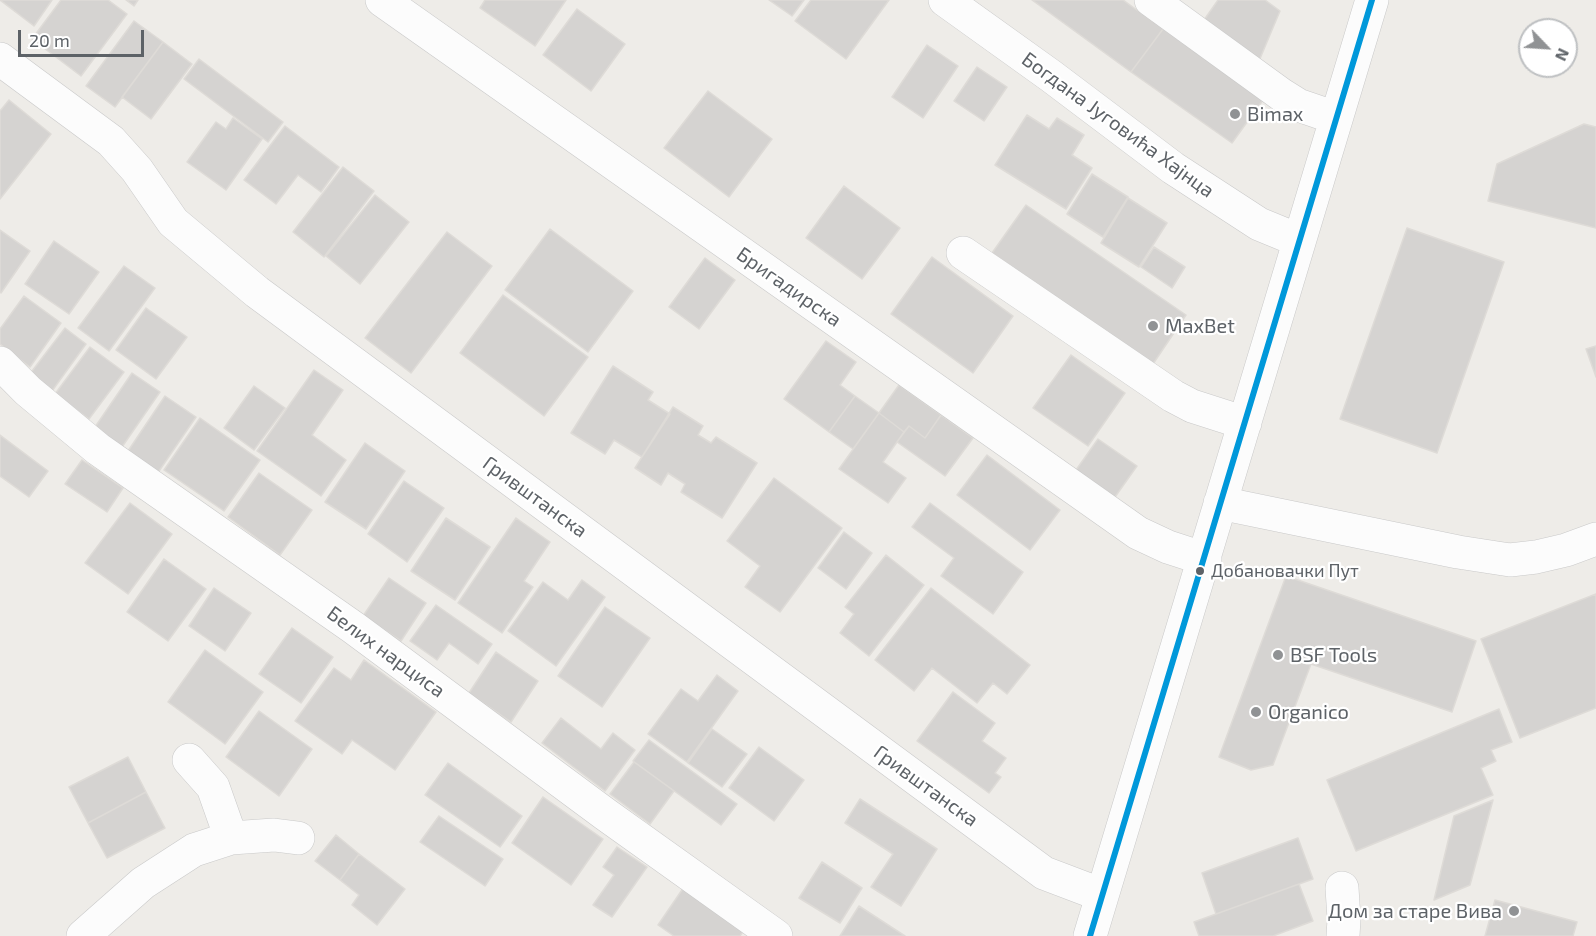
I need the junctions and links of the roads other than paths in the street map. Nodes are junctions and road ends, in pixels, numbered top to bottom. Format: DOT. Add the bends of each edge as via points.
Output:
graph roads {
  1 [pos="382,0"];
  2 [pos="945,0"];
  3 [pos="1151,0"];
  4 [pos="1372,0"];
  5 [pos="0,59"];
  6 [pos="1336,118"];
  7 [pos="1298,240"];
  8 [pos="963,253"];
  9 [pos="0,363"];
  10 [pos="1245,423"];
  11 [pos="1221,503"];
  12 [pos="1596,538"];
  13 [pos="1204,559"];
  14 [pos="189,760"];
  15 [pos="231,838"];
  16 [pos="298,838"];
  17 [pos="1342,888"];
  18 [pos="1102,895"];
  19 [pos="83,936"];
  20 [pos="776,936"];
  21 [pos="1090,936"];
  22 [pos="1343,936"];
  1 -- 13 [label="street, Бригадирска" via="1138,533"];
  2 -- 7 [label="street, Богдана Југовића Хајнца" via="1173,168 1259,224"];
  3 -- 6 [label="street" via="1282,95"];
  4 -- 6 [label="street"];
  5 -- 18 [label="street, Гривштанска" via="111,141 173,222 257,292 1044,873"];
  6 -- 7 [label="street"];
  7 -- 10 [label="street"];
  8 -- 10 [label="street" via="1173,396"];
  9 -- 20 [label="street, Белих нарциса" via="98,449 354,628"];
  10 -- 11 [label="street"];
  11 -- 12 [label="street" via="1510,560 1566,550"];
  11 -- 13 [label="street"];
  13 -- 18 [label="street"];
  14 -- 15 [label="street" via="213,787"];
  15 -- 16 [label="street"];
  15 -- 19 [label="street" via="194,850 143,883"];
  17 -- 22 [label="street"];
  18 -- 21 [label="street"];
}
